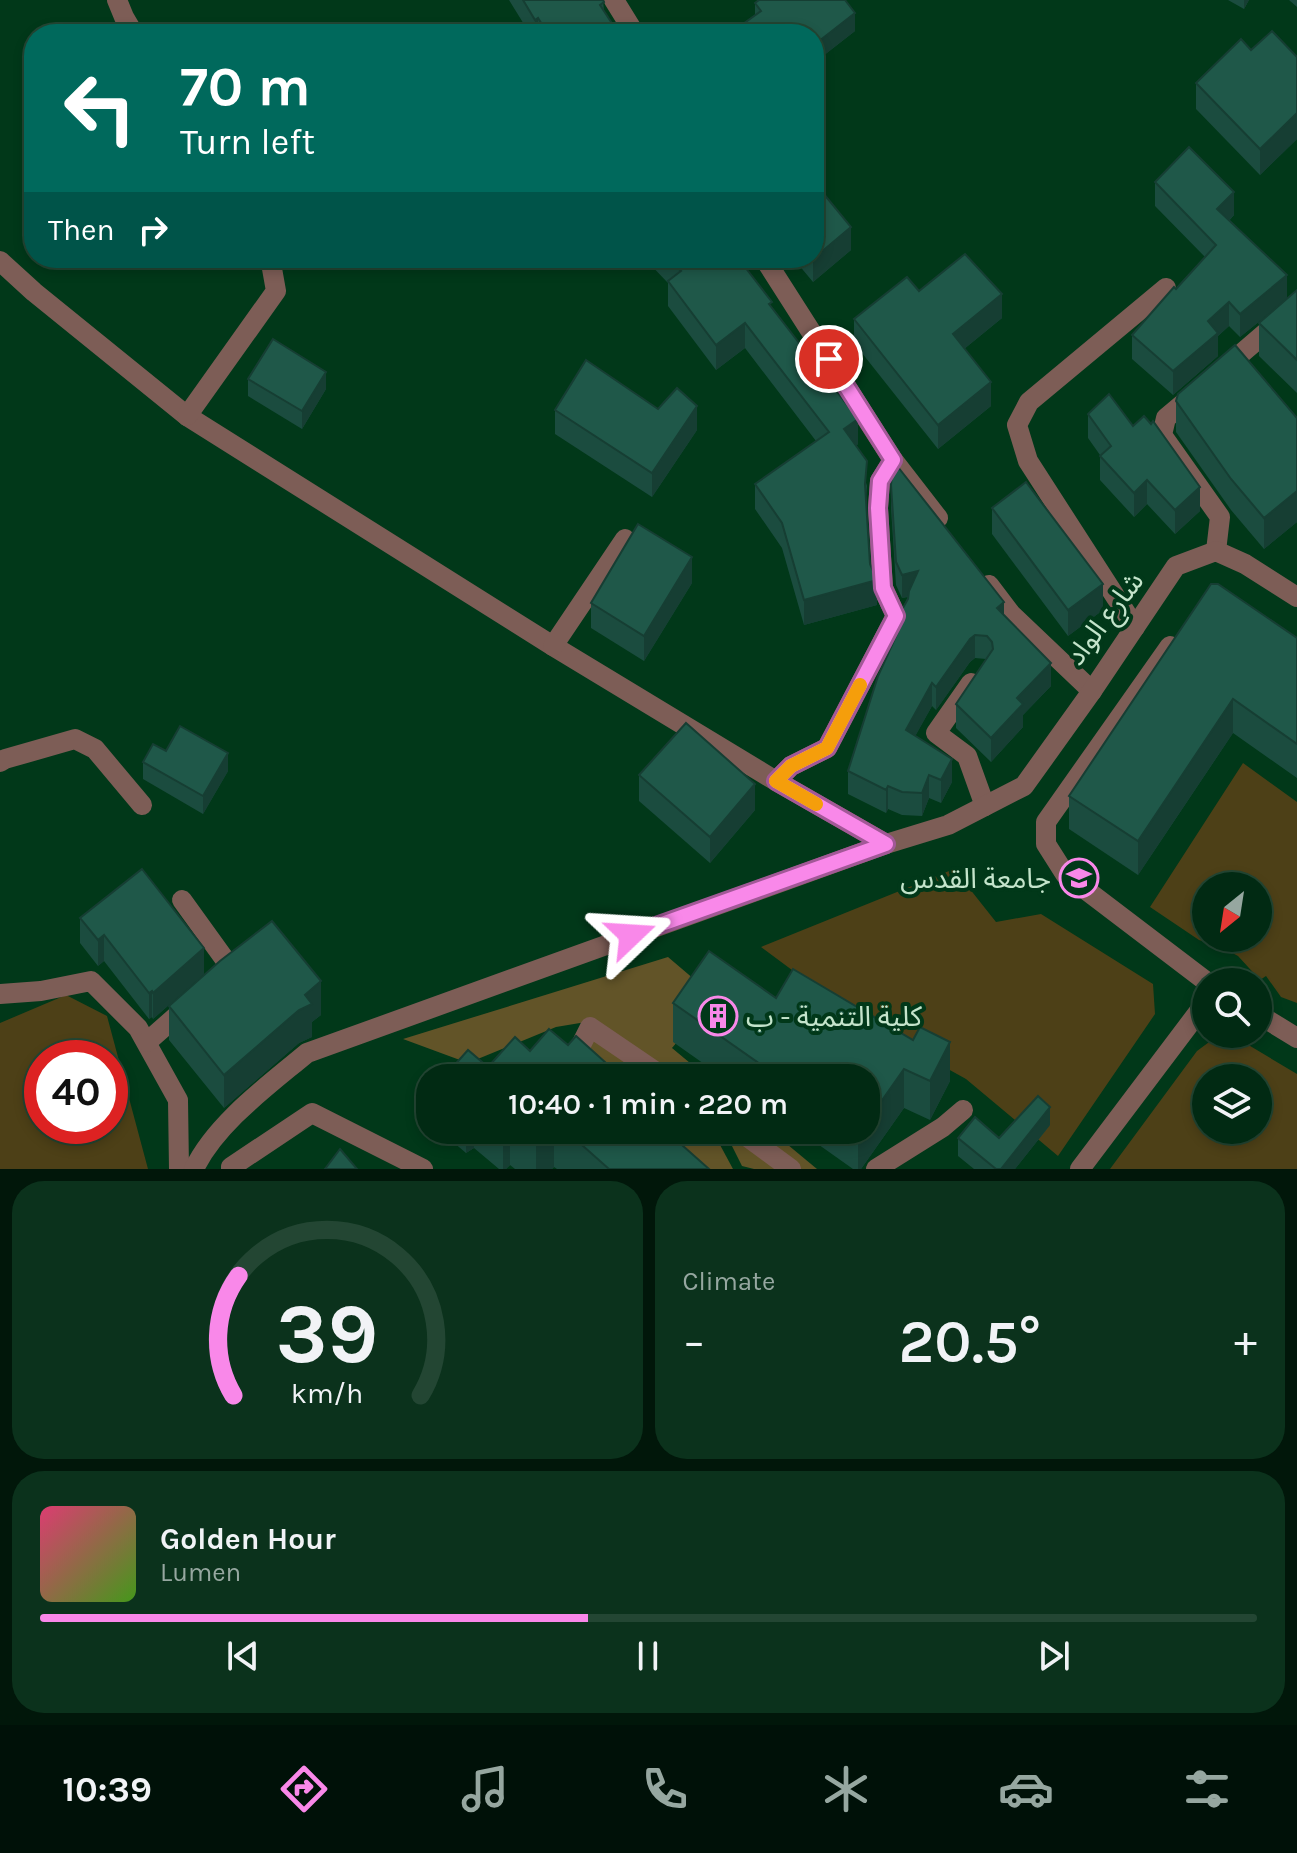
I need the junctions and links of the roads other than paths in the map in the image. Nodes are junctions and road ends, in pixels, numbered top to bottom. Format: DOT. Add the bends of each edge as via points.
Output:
graph roads {
  1 [pos="117,0"];
  2 [pos="614,0"];
  3 [pos="128,24"];
  4 [pos="629,24"];
  5 [pos="0,261"];
  6 [pos="272,268"];
  7 [pos="770,268"];
  8 [pos="1166,288"];
  9 [pos="1291,311"];
  10 [pos="187,416"];
  11 [pos="893,460"];
  12 [pos="948,531"];
  13 [pos="625,539"];
  14 [pos="1216,551"];
  15 [pos="975,567"];
  16 [pos="1297,597"];
  17 [pos="1135,627"];
  18 [pos="1178,635"];
  19 [pos="553,646"];
  20 [pos="980,670"];
  21 [pos="1092,691"];
  22 [pos="0,762"];
  23 [pos="776,781"];
  24 [pos="142,805"];
  25 [pos="985,806"];
  26 [pos="886,844"];
  27 [pos="182,900"];
  28 [pos="1192,971"];
  29 [pos="0,994"];
  30 [pos="1192,1021"];
  31 [pos="1272,1023"];
  32 [pos="1297,1038"];
  33 [pos="147,1042"];
  34 [pos="585,1064"];
  35 [pos="644,1064"];
  36 [pos="963,1110"];
  37 [pos="757,1144"];
  38 [pos="179,1169"];
  39 [pos="194,1169"];
  40 [pos="231,1169"];
  41 [pos="423,1169"];
  42 [pos="791,1169"];
  43 [pos="876,1169"];
  44 [pos="1080,1169"];
  1 -- 3 [label="street"];
  2 -- 4 [label="street"];
  5 -- 10 [label="street"];
  6 -- 10 [label="street" via="276,291"];
  7 -- 11 [label="street"];
  8 -- 17 [label="street" via="1029,402 1017,425 1028,461"];
  9 -- 14 [label="street" via="1166,418 1162,435 1220,517"];
  10 -- 19 [label="street"];
  11 -- 12 [label="street"];
  11 -- 23 [label="street" via="880,481 878,508 883,588 896,616 827,748 791,766"];
  13 -- 19 [label="street"];
  14 -- 16 [label="street"];
  14 -- 17 [label="street, شارع الواد" via="1176,566"];
  15 -- 21 [label="street, شارع الواد" via="1011,614"];
  17 -- 21 [label="street, شارع الواد"];
  18 -- 28 [label="street" via="1046,822 1046,844 1065,874"];
  19 -- 23 [label="street"];
  20 -- 25 [label="street" via="936,733 967,756"];
  21 -- 25 [label="street" via="1024,786"];
  22 -- 24 [label="street" via="75,739 95,749"];
  23 -- 26 [label="street"];
  25 -- 26 [label="street" via="948,825"];
  26 -- 39 [label="street" via="307,1053 241,1108"];
  27 -- 33 [label="street" via="231,968"];
  29 -- 33 [label="street" via="91,981"];
  30 -- 44 [label="street"];
  31 -- 32 [label="street"];
  33 -- 38 [label="street" via="178,1100"];
  34 -- 35 [label="street" via="576,1055 590,1027"];
  36 -- 43 [label="street"];
  37 -- 42 [label="street"];
  40 -- 41 [label="street" via="312,1113"];
}
